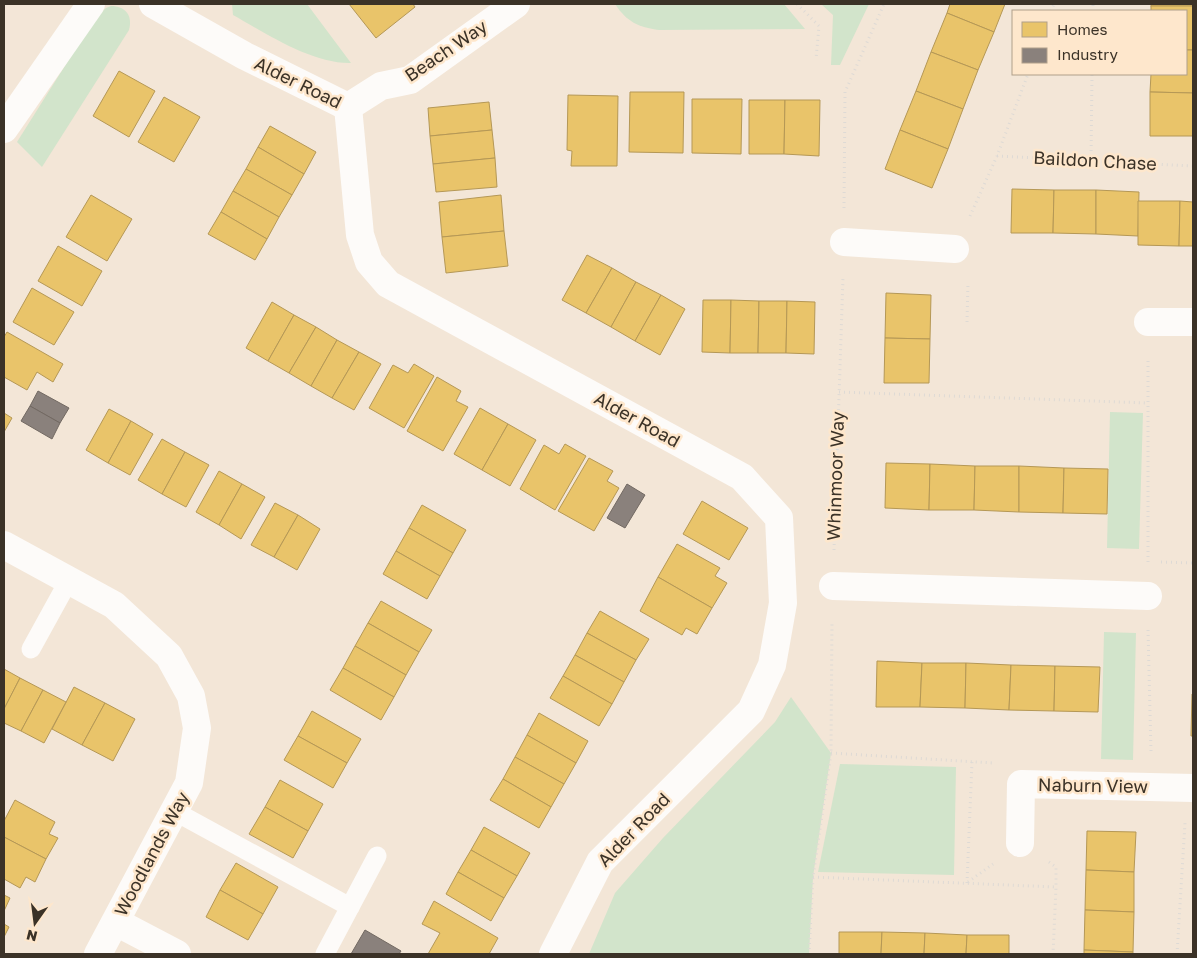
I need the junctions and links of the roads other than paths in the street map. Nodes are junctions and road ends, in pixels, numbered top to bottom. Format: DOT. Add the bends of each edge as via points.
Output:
graph roads {
  1 [pos="91,4"];
  2 [pos="153,4"];
  3 [pos="516,4"];
  4 [pos="348,107"];
  5 [pos="4,129"];
  6 [pos="844,242"];
  7 [pos="955,249"];
  8 [pos="1148,322"];
  9 [pos="1193,322"];
  10 [pos="4,545"];
  11 [pos="69,580"];
  12 [pos="832,586"];
  13 [pos="1148,596"];
  14 [pos="31,649"];
  15 [pos="1190,788"];
  16 [pos="174,811"];
  17 [pos="1020,844"];
  18 [pos="376,856"];
  19 [pos="350,907"];
  20 [pos="116,922"];
  21 [pos="98,954"];
  22 [pos="177,954"];
  23 [pos="325,954"];
  24 [pos="553,954"];
  1 -- 5 [label="street"];
  2 -- 4 [label="street, Alder Road" via="245,56"];
  3 -- 4 [label="street, Beach Way" via="410,80 381,86"];
  4 -- 24 [label="street, Alder Road" via="360,235 369,262 388,284 742,477 779,518 783,603 772,665 751,711 600,862"];
  6 -- 7 [label="street"];
  8 -- 9 [label="street"];
  10 -- 11 [label="street, Woodlands Way"];
  11 -- 14 [label="lane"];
  11 -- 16 [label="street, Woodlands Way" via="114,605 169,656 191,696 197,728 189,783"];
  12 -- 13 [label="street"];
  15 -- 17 [label="street, Naburn View" via="1022,784"];
  16 -- 19 [label="lane"];
  16 -- 20 [label="street, Woodlands Way"];
  18 -- 19 [label="lane"];
  19 -- 23 [label="lane"];
  20 -- 21 [label="street, Woodlands Way"];
  20 -- 22 [label="street"];
}
